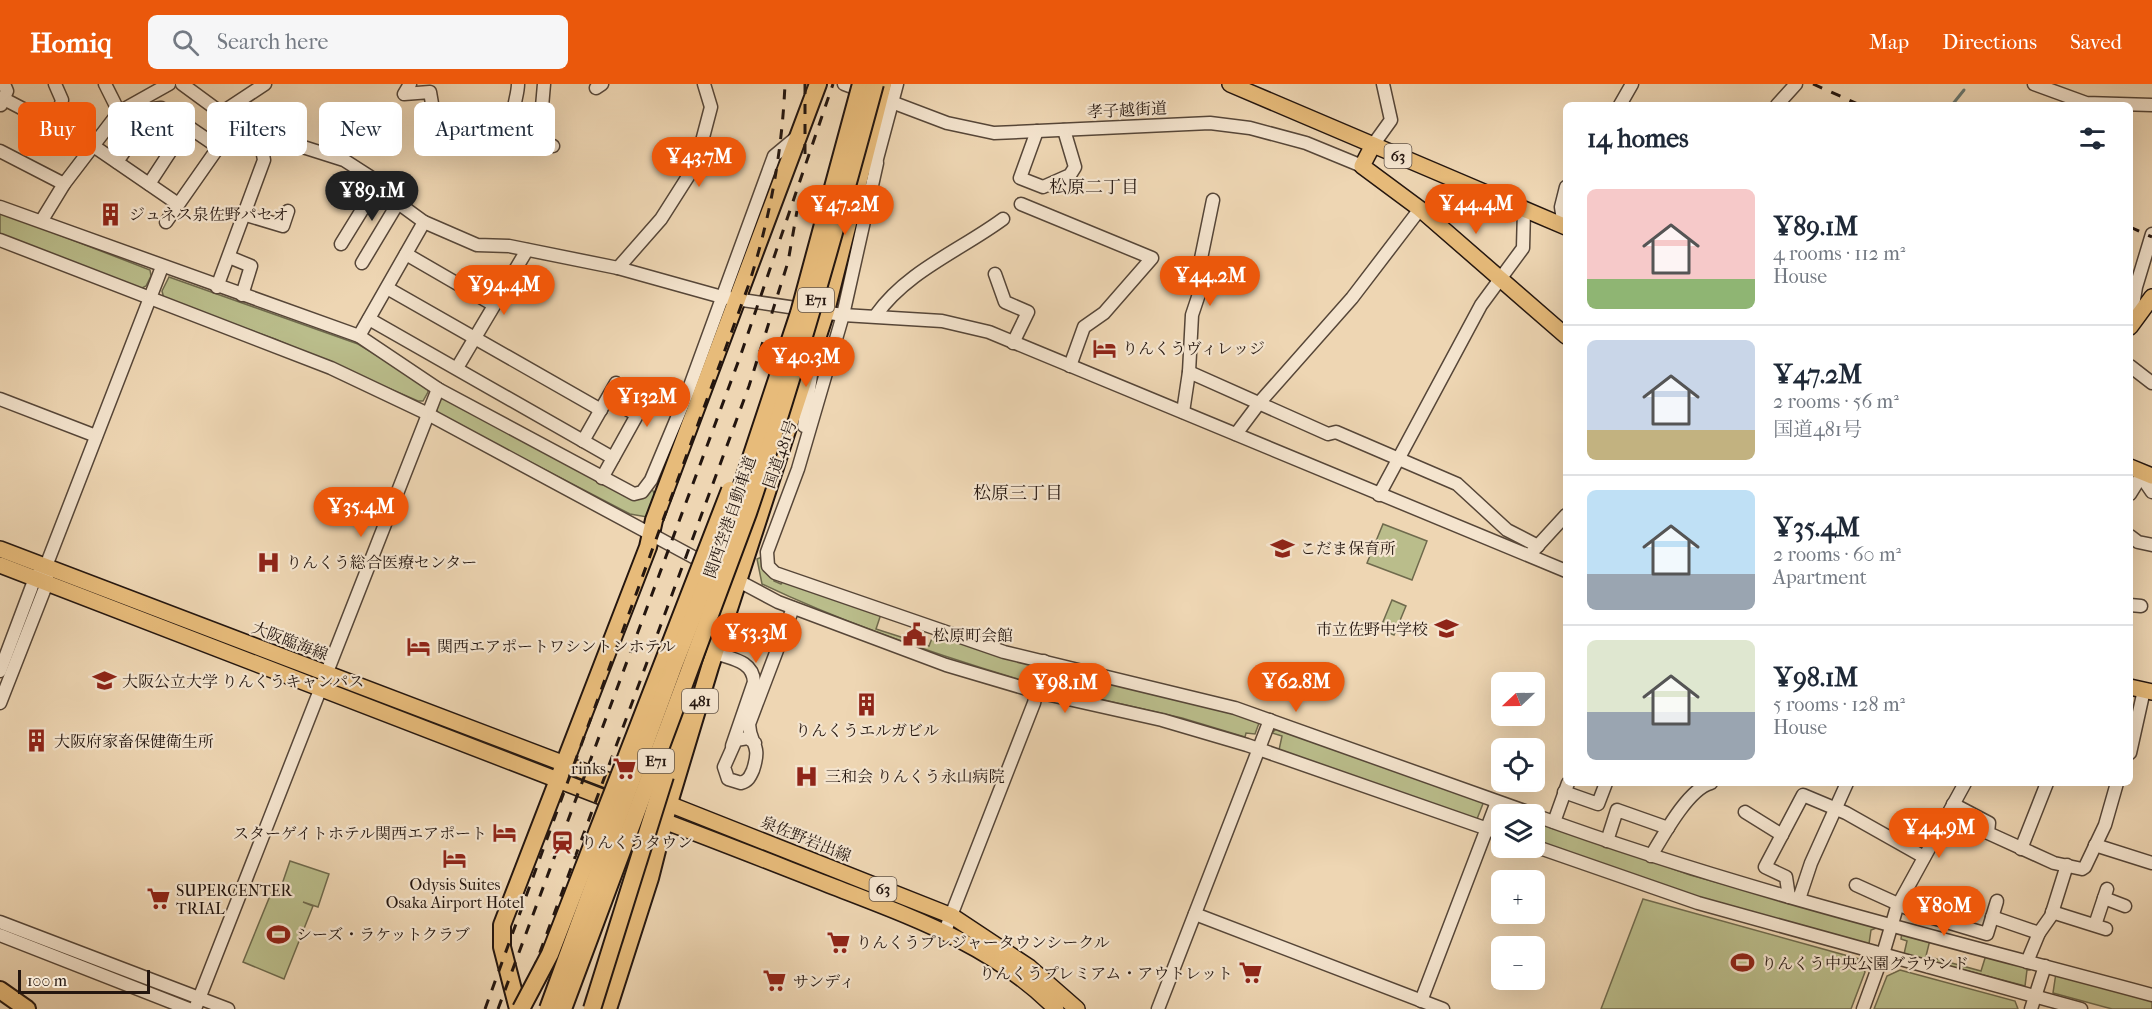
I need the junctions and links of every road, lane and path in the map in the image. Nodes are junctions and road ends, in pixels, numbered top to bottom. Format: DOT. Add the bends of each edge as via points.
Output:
graph roads {
  1 [pos="4,84"];
  2 [pos="55,84"];
  3 [pos="105,84"];
  4 [pos="169,84"];
  5 [pos="182,84"];
  6 [pos="265,84"];
  7 [pos="410,84"];
  8 [pos="518,84"];
  9 [pos="544,84"];
  10 [pos="704,84"];
  11 [pos="818,84"];
  12 [pos="844,84"];
  13 [pos="861,84"];
  14 [pos="897,84"];
  15 [pos="1230,84"];
  16 [pos="1383,84"];
  17 [pos="1632,84"];
  18 [pos="1794,84"];
  19 [pos="2034,84"];
  20 [pos="155,87"];
  21 [pos="1262,90"];
  22 [pos="883,91"];
  23 [pos="2,102"];
  24 [pos="61,102"];
  25 [pos="114,102"];
  26 [pos="133,102"];
  27 [pos="238,102"];
  28 [pos="432,102"];
  29 [pos="515,102"];
  30 [pos="542,102"];
  31 [pos="1622,102"];
  32 [pos="1779,102"];
  33 [pos="2083,102"];
  34 [pos="207,103"];
  35 [pos="2133,104"];
  36 [pos="2152,105"];
  37 [pos="18,109"];
  38 [pos="108,125"];
  39 [pos="1064,130"];
  40 [pos="1037,131"];
  41 [pos="96,140"];
  42 [pos="1372,146"];
  43 [pos="96,148"];
  44 [pos="307,148"];
  45 [pos="0,151"];
  46 [pos="84,156"];
  47 [pos="121,156"];
  48 [pos="167,156"];
  49 [pos="212,156"];
  50 [pos="263,156"];
  51 [pos="117,162"];
  52 [pos="877,163"];
  53 [pos="1362,166"];
  54 [pos="64,184"];
  55 [pos="149,184"];
  56 [pos="378,184"];
  57 [pos="1563,199"];
  58 [pos="1213,200"];
  59 [pos="398,203"];
  60 [pos="178,204"];
  61 [pos="1021,204"];
  62 [pos="0,207"];
  63 [pos="1420,209"];
  64 [pos="1524,210"];
  65 [pos="288,211"];
  66 [pos="243,214"];
  67 [pos="1563,217"];
  68 [pos="1003,219"];
  69 [pos="42,220"];
  70 [pos="166,222"];
  71 [pos="424,222"];
  72 [pos="1563,226"];
  73 [pos="2152,234"];
  74 [pos="846,236"];
  75 [pos="0,240"];
  76 [pos="341,244"];
  77 [pos="527,250"];
  78 [pos="406,254"];
  79 [pos="230,257"];
  80 [pos="362,263"];
  81 [pos="162,267"];
  82 [pos="618,268"];
  83 [pos="995,274"];
  84 [pos="1501,279"];
  85 [pos="2133,285"];
  86 [pos="217,287"];
  87 [pos="387,288"];
  88 [pos="242,295"];
  89 [pos="2152,297"];
  90 [pos="150,298"];
  91 [pos="729,298"];
  92 [pos="494,304"];
  93 [pos="826,311"];
  94 [pos="843,315"];
  95 [pos="876,315"];
  96 [pos="369,318"];
  97 [pos="2133,322"];
  98 [pos="1563,333"];
  99 [pos="359,336"];
  100 [pos="474,337"];
  101 [pos="1013,343"];
  102 [pos="815,347"];
  103 [pos="1070,366"];
  104 [pos="2133,368"];
  105 [pos="457,369"];
  106 [pos="1189,372"];
  107 [pos="616,383"];
  108 [pos="2152,383"];
  109 [pos="438,388"];
  110 [pos="687,394"];
  111 [pos="608,398"];
  112 [pos="0,399"];
  113 [pos="1260,402"];
  114 [pos="601,410"];
  115 [pos="1184,412"];
  116 [pos="426,413"];
  117 [pos="1236,434"];
  118 [pos="96,436"];
  119 [pos="757,438"];
  120 [pos="583,441"];
  121 [pos="613,458"];
  122 [pos="1399,460"];
  123 [pos="798,469"];
  124 [pos="673,470"];
  125 [pos="2142,473"];
  126 [pos="602,478"];
  127 [pos="2133,489"];
  128 [pos="2152,492"];
  129 [pos="1379,495"];
  130 [pos="748,513"];
  131 [pos="1563,518"];
  132 [pos="652,535"];
  133 [pos="2133,538"];
  134 [pos="2152,545"];
  135 [pos="1538,546"];
  136 [pos="0,549"];
  137 [pos="1528,556"];
  138 [pos="0,565"];
  139 [pos="46,566"];
  140 [pos="1563,570"];
  141 [pos="41,581"];
  142 [pos="738,581"];
  143 [pos="793,608"];
  144 [pos="715,653"];
  145 [pos="1044,661"];
  146 [pos="0,671"];
  147 [pos="322,680"];
  148 [pos="2142,690"];
  149 [pos="1037,692"];
  150 [pos="0,703"];
  151 [pos="1270,720"];
  152 [pos="2133,737"];
  153 [pos="755,743"];
  154 [pos="732,747"];
  155 [pos="1259,750"];
  156 [pos="560,773"];
  157 [pos="1605,786"];
  158 [pos="1704,786"];
  159 [pos="1846,786"];
  160 [pos="1963,786"];
  161 [pos="2046,786"];
  162 [pos="2116,786"];
  163 [pos="1566,787"];
  164 [pos="1497,802"];
  165 [pos="669,803"];
  166 [pos="1503,804"];
  167 [pos="1953,804"];
  168 [pos="1835,809"];
  169 [pos="1745,812"];
  170 [pos="1545,819"];
  171 [pos="665,821"];
  172 [pos="1554,822"];
  173 [pos="1668,828"];
  174 [pos="1487,829"];
  175 [pos="1491,830"];
  176 [pos="1782,835"];
  177 [pos="1607,841"];
  178 [pos="2095,845"];
  179 [pos="2021,849"];
  180 [pos="1545,850"];
  181 [pos="1651,856"];
  182 [pos="1924,856"];
  183 [pos="2152,863"];
  184 [pos="2067,865"];
  185 [pos="1856,885"];
  186 [pos="1794,898"];
  187 [pos="1997,901"];
  188 [pos="1898,905"];
  189 [pos="2125,906"];
  190 [pos="2052,912"];
  191 [pos="1195,914"];
  192 [pos="952,916"];
  193 [pos="1992,917"];
  194 [pos="0,922"];
  195 [pos="1891,925"];
  196 [pos="945,930"];
  197 [pos="2038,933"];
  198 [pos="0,935"];
  199 [pos="1883,954"];
  200 [pos="2027,962"];
  201 [pos="2044,966"];
  202 [pos="0,990"];
  203 [pos="2037,995"];
  204 [pos="2152,995"];
  205 [pos="0,999"];
  206 [pos="1421,1000"];
  207 [pos="198,1003"];
  208 [pos="610,1003"];
  209 [pos="518,1006"];
  210 [pos="13,1009"];
  211 [pos="27,1009"];
  212 [pos="189,1009"];
  213 [pos="228,1009"];
  214 [pos="548,1009"];
  215 [pos="563,1009"];
  216 [pos="592,1009"];
  217 [pos="1056,1009"];
  218 [pos="1077,1009"];
  219 [pos="1158,1009"];
  220 [pos="1443,1009"];
  221 [pos="1863,1009"];
  222 [pos="2031,1009"];
  223 [pos="2081,1009"];
  1 -- 23 [label="street" via="7,91"];
  2 -- 24 [label="street"];
  3 -- 25 [label="street"];
  4 -- 20 [label="street"];
  5 -- 34 [label="street"];
  6 -- 27 [label="street"];
  7 -- 28 [label="street" via="404,94 430,92"];
  8 -- 29 [label="street"];
  9 -- 30 [label="street"];
  10 -- 82 [label="street" via="711,107 696,164 661,219"];
  11 -- 91 [label="highway"];
  12 -- 22 [label="street, 孝子越街道"];
  13 -- 119 [label="highway, 関西空港自動車道 / E71, bridge" via="799,313"];
  14 -- 22 [label="street"];
  15 -- 21 [label="main road, 63"];
  16 -- 42 [label="street" via="1391,120"];
  17 -- 31 [label="street"];
  18 -- 32 [label="street"];
  19 -- 33 [label="street"];
  20 -- 26 [label="street"];
  21 -- 42 [label="main road, 63"];
  22 -- 40 [label="street, 孝子越街道" via="947,123 994,133"];
  22 -- 52 [label="street"];
  22 -- 74 [label="highway, 国道481号 / 481"];
  22 -- 130 [label="highway, 関西空港自動車道 / E71, bridge"];
  23 -- 37 [label="street"];
  35 -- 36 [label="street"];
  38 -- 41 [label="street"];
  39 -- 40 [label="street, 孝子越街道"];
  39 -- 40 [label="street" via="1074,167 1070,175 1043,187 1020,178"];
  39 -- 53 [label="street, 孝子越街道" via="1210,123 1250,128 1306,143"];
  42 -- 53 [label="main road"];
  42 -- 64 [label="main road, 63"];
  43 -- 51 [label="street"];
  44 -- 56 [label="street" via="344,160"];
  45 -- 54 [label="street"];
  46 -- 54 [label="street"];
  47 -- 51 [label="street"];
  48 -- 55 [label="street"];
  49 -- 60 [label="street"];
  50 -- 66 [label="street"];
  51 -- 55 [label="street"];
  52 -- 74 [label="street"];
  52 -- 94 [label="street"];
  53 -- 63 [label="main road"];
  54 -- 69 [label="street"];
  55 -- 60 [label="street"];
  56 -- 59 [label="street"];
  56 -- 76 [label="street"];
  57 -- 67 [label="street"];
  58 -- 106 [label="street" via="1197,278 1203,282 1192,315"];
  59 -- 71 [label="street"];
  59 -- 80 [label="street"];
  60 -- 70 [label="street"];
  61 -- 103 [label="street" via="1152,258 1104,313 1084,327"];
  62 -- 69 [label="street"];
  63 -- 84 [label="main road"];
  63 -- 113 [label="street" via="1352,298"];
  64 -- 72 [label="main road, 63"];
  64 -- 84 [label="street" via="1522,248"];
  65 -- 66 [label="street" via="283,226"];
  66 -- 79 [label="street"];
  68 -- 95 [label="street" via="949,252 888,299"];
  69 -- 81 [label="street"];
  71 -- 77 [label="street" via="477,245"];
  71 -- 78 [label="street"];
  73 -- 85 [label="street"];
  74 -- 93 [label="highway, 国道481号 / 481"];
  75 -- 90 [label="street"];
  77 -- 82 [label="street"];
  77 -- 92 [label="street"];
  78 -- 87 [label="street"];
  78 -- 92 [label="street"];
  79 -- 86 [label="street"];
  79 -- 88 [label="street" via="251,266"];
  81 -- 86 [label="street"];
  81 -- 90 [label="street"];
  82 -- 91 [label="street"];
  83 -- 101 [label="street" via="1005,302 1028,312"];
  84 -- 98 [label="main road"];
  84 -- 122 [label="street" via="1481,305"];
  86 -- 88 [label="street"];
  87 -- 96 [label="street"];
  87 -- 100 [label="street"];
  88 -- 99 [label="street"];
  89 -- 97 [label="main road"];
  90 -- 116 [label="street" via="331,368"];
  90 -- 118 [label="street"];
  91 -- 93 [label="street"];
  91 -- 110 [label="street"];
  91 -- 124 [label="highway"];
  92 -- 100 [label="street"];
  93 -- 94 [label="street"];
  93 -- 102 [label="highway, 国道481号 / 481"];
  94 -- 95 [label="street"];
  94 -- 123 [label="street"];
  95 -- 101 [label="street" via="962,325"];
  96 -- 99 [label="street"];
  96 -- 105 [label="street"];
  99 -- 109 [label="street"];
  100 -- 105 [label="street"];
  100 -- 114 [label="street"];
  101 -- 103 [label="street"];
  102 -- 123 [label="street"];
  102 -- 142 [label="highway, 国道481号 / 481"];
  103 -- 115 [label="street"];
  104 -- 108 [label="street"];
  105 -- 120 [label="street"];
  106 -- 113 [label="street"];
  106 -- 115 [label="street"];
  107 -- 111 [label="street"];
  109 -- 116 [label="street"];
  109 -- 126 [label="street"];
  110 -- 124 [label="street"];
  110 -- 126 [label="street" via="646,488 634,494"];
  111 -- 114 [label="street"];
  111 -- 121 [label="street" via="637,415"];
  112 -- 118 [label="street"];
  113 -- 117 [label="street"];
  113 -- 122 [label="street" via="1328,434 1336,432"];
  114 -- 120 [label="street"];
  115 -- 117 [label="street"];
  116 -- 132 [label="street"];
  116 -- 147 [label="street"];
  117 -- 129 [label="street"];
  118 -- 139 [label="street"];
  119 -- 209 [label="highway, bridge" via="736,476 707,546 550,954"];
  119 -- 214 [label="highway, 関西空港自動車道 / E71, bridge" via="726,533"];
  120 -- 121 [label="street"];
  121 -- 126 [label="street"];
  122 -- 129 [label="street"];
  122 -- 135 [label="street" via="1456,484 1507,530"];
  123 -- 145 [label="street" via="766,557 775,573 1004,652"];
  124 -- 132 [label="highway"];
  125 -- 127 [label="street"];
  125 -- 128 [label="street"];
  129 -- 137 [label="street"];
  130 -- 215 [label="highway, 関西空港自動車道 / E71, bridge"];
  130 -- 216 [label="highway, bridge"];
  131 -- 135 [label="street"];
  132 -- 142 [label="street"];
  132 -- 156 [label="highway"];
  133 -- 134 [label="street"];
  135 -- 137 [label="street"];
  136 -- 139 [label="main road, 大阪臨海線"];
  137 -- 140 [label="street"];
  138 -- 141 [label="main road, 大阪臨海線"];
  139 -- 141 [label="street"];
  139 -- 147 [label="main road, 大阪臨海線"];
  141 -- 146 [label="street"];
  141 -- 147 [label="main road, 大阪臨海線"];
  141 -- 150 [label="street"];
  142 -- 143 [label="street"];
  142 -- 144 [label="highway, 国道481号 / 481"];
  143 -- 149 [label="street" via="946,665"];
  143 -- 153 [label="street" via="749,724"];
  144 -- 154 [label="street" via="745,663 754,674"];
  144 -- 165 [label="highway, 国道481号 / 481"];
  145 -- 149 [label="street"];
  145 -- 151 [label="street"];
  147 -- 156 [label="main road, 大阪臨海線"];
  147 -- 207 [label="street"];
  148 -- 152 [label="street"];
  149 -- 155 [label="street" via="1162,720"];
  149 -- 192 [label="street"];
  151 -- 155 [label="street"];
  151 -- 164 [label="street"];
  153 -- 154 [label="street" via="741,738"];
  153 -- 154 [label="street" via="758,755 750,777 741,783 728,779 724,773"];
  155 -- 174 [label="street"];
  155 -- 191 [label="street"];
  156 -- 165 [label="main road, 大阪臨海線"];
  156 -- 171 [label="main road, 大阪臨海線"];
  156 -- 209 [label="highway" via="502,924 502,947"];
  157 -- 163 [label="street" via="1598,804"];
  158 -- 173 [label="street"];
  159 -- 168 [label="street"];
  160 -- 167 [label="street"];
  161 -- 179 [label="street"];
  162 -- 178 [label="street"];
  163 -- 172 [label="street"];
  164 -- 166 [label="street"];
  164 -- 174 [label="street"];
  165 -- 171 [label="highway, 国道481号 / 481"];
  165 -- 192 [label="main road, 泉佐野岩出線 / 63"];
  167 -- 179 [label="street" via="1989,823 1988,833"];
  167 -- 182 [label="street"];
  168 -- 176 [label="street" via="1803,795"];
  168 -- 182 [label="street"];
  168 -- 186 [label="street"];
  169 -- 176 [label="street"];
  170 -- 172 [label="street"];
  171 -- 196 [label="main road, 泉佐野岩出線 / 63"];
  171 -- 208 [label="highway, 481"];
  172 -- 177 [label="street"];
  173 -- 177 [label="street" via="1617,810"];
  173 -- 181 [label="street"];
  174 -- 175 [label="street"];
  174 -- 206 [label="street"];
  176 -- 186 [label="street" via="1766,867 1786,877"];
  177 -- 181 [label="street"];
  178 -- 183 [label="street"];
  178 -- 184 [label="street" via="2085,867"];
  179 -- 184 [label="street"];
  180 -- 199 [label="street" via="1698,903"];
  181 -- 186 [label="street"];
  182 -- 188 [label="street"];
  184 -- 190 [label="street"];
  185 -- 188 [label="street"];
  186 -- 195 [label="street"];
  187 -- 193 [label="street"];
  188 -- 193 [label="street" via="1987,934"];
  188 -- 195 [label="street"];
  189 -- 190 [label="street" via="2106,893 2101,927"];
  190 -- 197 [label="street"];
  191 -- 206 [label="street"];
  191 -- 219 [label="street"];
  192 -- 196 [label="street"];
  192 -- 218 [label="main road, 泉佐野岩出線 / 63" via="1029,967"];
  193 -- 197 [label="street"];
  194 -- 207 [label="street"];
  195 -- 199 [label="street"];
  195 -- 200 [label="street"];
  196 -- 217 [label="main road, 泉佐野岩出線 / 63" via="1002,964"];
  197 -- 200 [label="street"];
  198 -- 212 [label="street"];
  199 -- 203 [label="street"];
  199 -- 221 [label="street"];
  200 -- 201 [label="street"];
  201 -- 203 [label="street"];
  201 -- 204 [label="street"];
  202 -- 211 [label="highway"];
  203 -- 222 [label="street"];
  203 -- 223 [label="street"];
  205 -- 210 [label="highway"];
  206 -- 220 [label="street"];
  207 -- 213 [label="street"];
}
